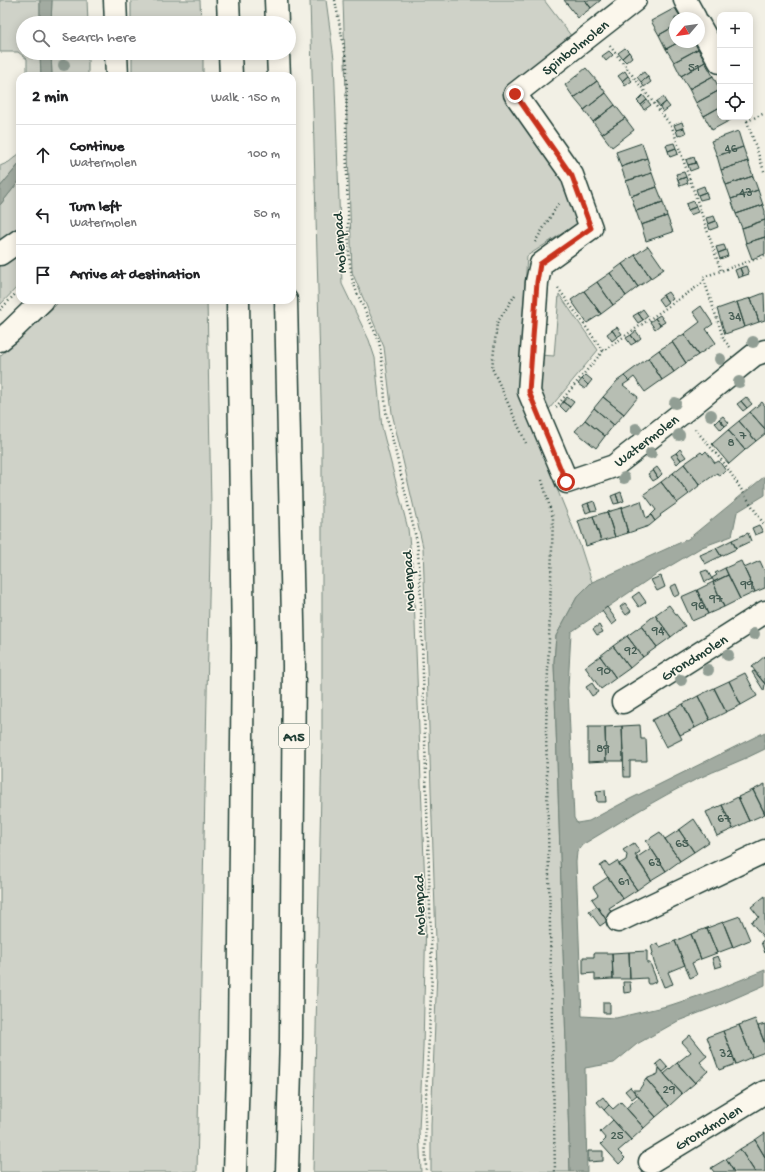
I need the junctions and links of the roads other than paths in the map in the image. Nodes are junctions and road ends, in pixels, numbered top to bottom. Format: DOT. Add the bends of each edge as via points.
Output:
graph roads {
  1 [pos="115,0"];
  2 [pos="228,0"];
  3 [pos="276,0"];
  4 [pos="635,0"];
  5 [pos="685,0"];
  6 [pos="692,12"];
  7 [pos="116,16"];
  8 [pos="229,16"];
  9 [pos="277,16"];
  10 [pos="705,36"];
  11 [pos="717,57"];
  12 [pos="116,60"];
  13 [pos="230,60"];
  14 [pos="278,60"];
  15 [pos="117,72"];
  16 [pos="231,72"];
  17 [pos="279,72"];
  18 [pos="16,243"];
  19 [pos="0,254"];
  20 [pos="537,255"];
  21 [pos="39,304"];
  22 [pos="238,304"];
  23 [pos="286,304"];
  24 [pos="0,340"];
  25 [pos="765,351"];
  26 [pos="765,612"];
  27 [pos="623,702"];
  28 [pos="765,851"];
  29 [pos="618,921"];
  30 [pos="765,1092"];
  31 [pos="650,1162"];
  32 [pos="235,1172"];
  33 [pos="287,1172"];
  1 -- 7 [label="main road"];
  2 -- 8 [label="main road"];
  3 -- 9 [label="main road"];
  4 -- 20 [label="main road, Spinbolmolen" via="515,94 572,176 591,228"];
  5 -- 6 [label="main road"];
  10 -- 11 [label="main road"];
  12 -- 15 [label="main road"];
  13 -- 16 [label="main road"];
  14 -- 17 [label="main road"];
  18 -- 19 [label="main road"];
  20 -- 25 [label="main road, Watermolen" via="529,392 566,482 614,466 754,355"];
  21 -- 24 [label="main road"];
  22 -- 32 [label="main road" via="243,645"];
  23 -- 33 [label="main road, A15" via="294,666 291,1038"];
  26 -- 27 [label="main road, Grondmolen"];
  28 -- 29 [label="main road"];
  30 -- 31 [label="main road, Grondmolen"];
}
